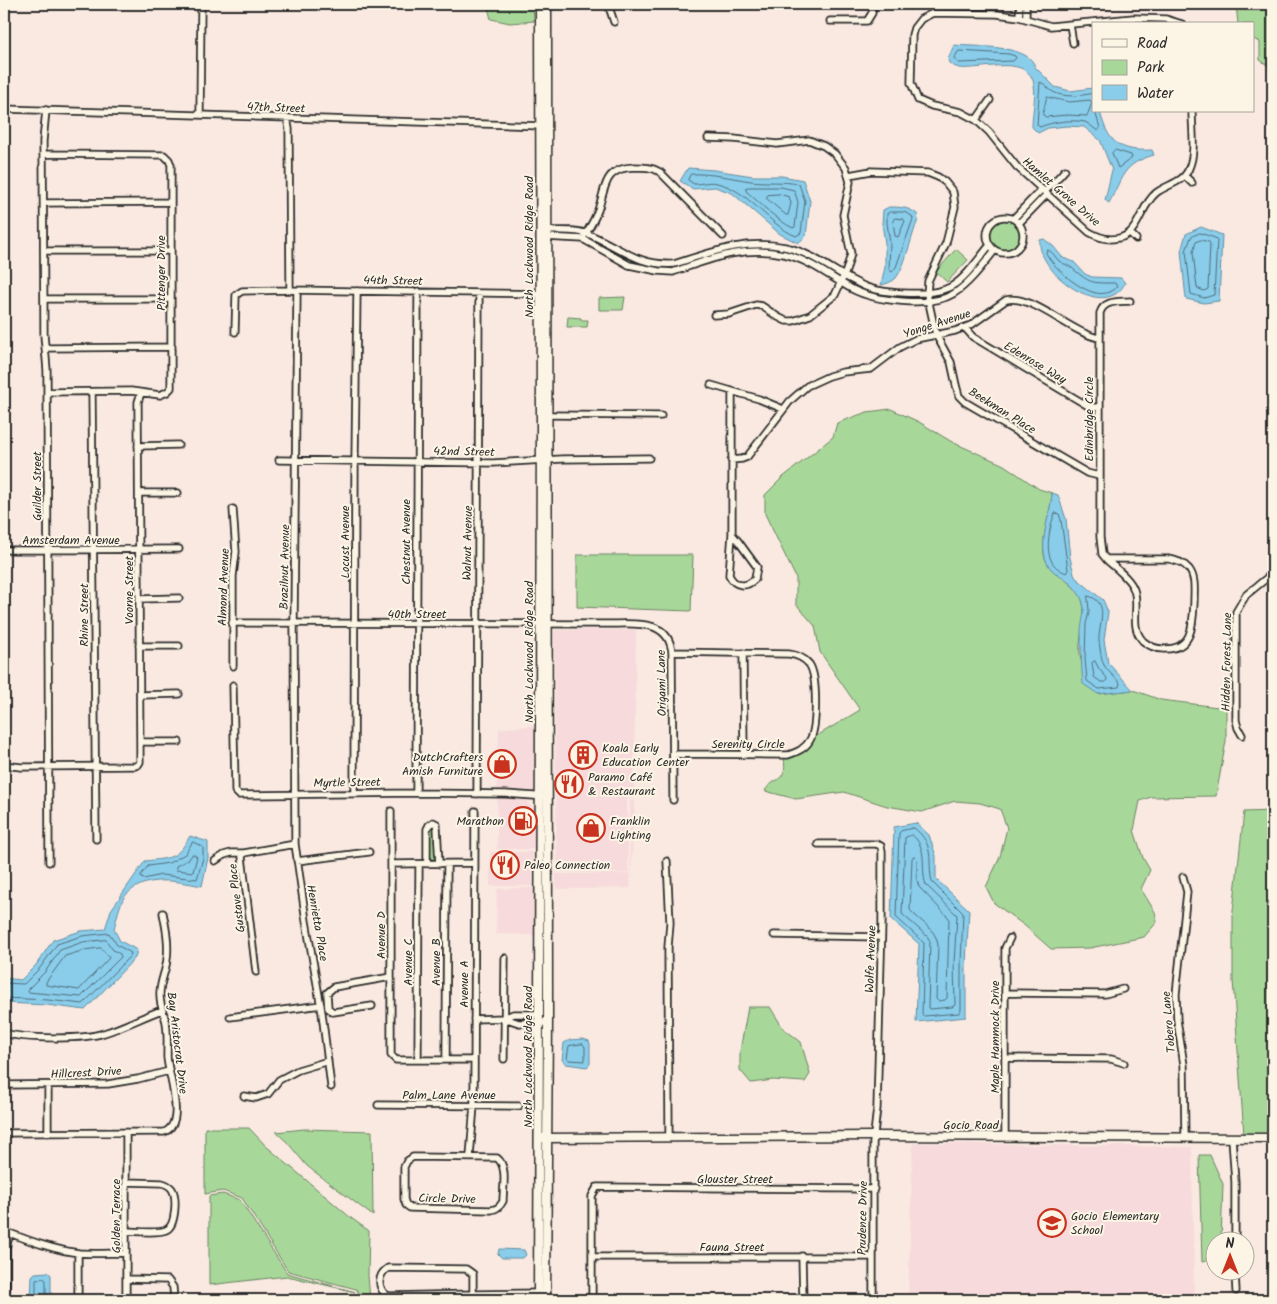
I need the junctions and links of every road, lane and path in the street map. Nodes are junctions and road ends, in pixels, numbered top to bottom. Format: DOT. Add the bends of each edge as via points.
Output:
graph roads {
  1 [pos="201,4"];
  2 [pos="540,4"];
  3 [pos="547,4"];
  4 [pos="608,4"];
  5 [pos="873,4"];
  6 [pos="1020,4"];
  7 [pos="1026,4"];
  8 [pos="1022,18"];
  9 [pos="830,21"];
  10 [pos="614,22"];
  11 [pos="1176,22"];
  12 [pos="1070,25"];
  13 [pos="1073,43"];
  14 [pos="990,100"];
  15 [pos="4,109"];
  16 [pos="46,110"];
  17 [pos="1192,112"];
  18 [pos="200,115"];
  19 [pos="287,118"];
  20 [pos="976,120"];
  21 [pos="543,126"];
  22 [pos="708,138"];
  23 [pos="44,154"];
  24 [pos="1065,170"];
  25 [pos="849,175"];
  26 [pos="1185,176"];
  27 [pos="1192,183"];
  28 [pos="1045,192"];
  29 [pos="171,202"];
  30 [pos="44,203"];
  31 [pos="1014,218"];
  32 [pos="1019,223"];
  33 [pos="1130,233"];
  34 [pos="544,234"];
  35 [pos="585,236"];
  36 [pos="724,236"];
  37 [pos="1136,239"];
  38 [pos="990,244"];
  39 [pos="995,250"];
  40 [pos="44,251"];
  41 [pos="171,251"];
  42 [pos="695,261"];
  43 [pos="844,275"];
  44 [pos="841,282"];
  45 [pos="958,282"];
  46 [pos="962,287"];
  47 [pos="290,290"];
  48 [pos="297,291"];
  49 [pos="357,291"];
  50 [pos="418,291"];
  51 [pos="479,293"];
  52 [pos="544,294"];
  53 [pos="927,294"];
  54 [pos="44,299"];
  55 [pos="171,299"];
  56 [pos="928,301"];
  57 [pos="1130,301"];
  58 [pos="714,315"];
  59 [pos="965,328"];
  60 [pos="235,332"];
  61 [pos="936,335"];
  62 [pos="1099,338"];
  63 [pos="172,347"];
  64 [pos="45,348"];
  65 [pos="711,385"];
  66 [pos="732,391"];
  67 [pos="47,392"];
  68 [pos="92,392"];
  69 [pos="141,393"];
  70 [pos="1099,408"];
  71 [pos="783,409"];
  72 [pos="548,416"];
  73 [pos="661,416"];
  74 [pos="178,445"];
  75 [pos="138,446"];
  76 [pos="649,458"];
  77 [pos="279,460"];
  78 [pos="296,460"];
  79 [pos="731,460"];
  80 [pos="355,461"];
  81 [pos="416,461"];
  82 [pos="545,461"];
  83 [pos="479,462"];
  84 [pos="1099,476"];
  85 [pos="139,493"];
  86 [pos="178,493"];
  87 [pos="233,509"];
  88 [pos="732,534"];
  89 [pos="179,548"];
  90 [pos="93,549"];
  91 [pos="139,549"];
  92 [pos="4,550"];
  93 [pos="48,550"];
  94 [pos="1106,560"];
  95 [pos="1273,573"];
  96 [pos="179,598"];
  97 [pos="139,599"];
  98 [pos="232,623"];
  99 [pos="294,623"];
  100 [pos="416,623"];
  101 [pos="355,624"];
  102 [pos="477,624"];
  103 [pos="544,624"];
  104 [pos="602,624"];
  105 [pos="139,646"];
  106 [pos="179,646"];
  107 [pos="672,652"];
  108 [pos="743,653"];
  109 [pos="233,666"];
  110 [pos="233,685"];
  111 [pos="180,694"];
  112 [pos="140,695"];
  113 [pos="1242,735"];
  114 [pos="140,742"];
  115 [pos="179,742"];
  116 [pos="673,754"];
  117 [pos="744,755"];
  118 [pos="4,765"];
  119 [pos="49,766"];
  120 [pos="94,766"];
  121 [pos="354,793"];
  122 [pos="416,793"];
  123 [pos="295,794"];
  124 [pos="477,794"];
  125 [pos="540,796"];
  126 [pos="548,797"];
  127 [pos="673,800"];
  128 [pos="391,811"];
  129 [pos="475,811"];
  130 [pos="4,835"];
  131 [pos="96,839"];
  132 [pos="295,844"];
  133 [pos="818,844"];
  134 [pos="369,852"];
  135 [pos="244,853"];
  136 [pos="215,861"];
  137 [pos="297,861"];
  138 [pos="667,861"];
  139 [pos="49,862"];
  140 [pos="474,863"];
  141 [pos="391,864"];
  142 [pos="419,864"];
  143 [pos="427,864"];
  144 [pos="439,864"];
  145 [pos="447,864"];
  146 [pos="1183,877"];
  147 [pos="4,884"];
  148 [pos="163,913"];
  149 [pos="774,935"];
  150 [pos="881,936"];
  151 [pos="1010,938"];
  152 [pos="505,958"];
  153 [pos="256,972"];
  154 [pos="391,977"];
  155 [pos="1122,989"];
  156 [pos="1005,993"];
  157 [pos="321,1005"];
  158 [pos="372,1006"];
  159 [pos="162,1010"];
  160 [pos="230,1017"];
  161 [pos="474,1018"];
  162 [pos="504,1018"];
  163 [pos="542,1019"];
  164 [pos="4,1033"];
  165 [pos="1005,1058"];
  166 [pos="504,1059"];
  167 [pos="418,1060"];
  168 [pos="446,1060"];
  169 [pos="474,1060"];
  170 [pos="328,1061"];
  171 [pos="1124,1064"];
  172 [pos="168,1071"];
  173 [pos="4,1085"];
  174 [pos="48,1085"];
  175 [pos="331,1087"];
  176 [pos="244,1096"];
  177 [pos="378,1105"];
  178 [pos="474,1105"];
  179 [pos="519,1106"];
  180 [pos="4,1133"];
  181 [pos="48,1133"];
  182 [pos="126,1133"];
  183 [pos="669,1136"];
  184 [pos="875,1136"];
  185 [pos="1004,1136"];
  186 [pos="543,1138"];
  187 [pos="1185,1138"];
  188 [pos="1232,1138"];
  189 [pos="1273,1138"];
  190 [pos="470,1157"];
  191 [pos="126,1182"];
  192 [pos="874,1189"];
  193 [pos="126,1231"];
  194 [pos="7,1232"];
  195 [pos="1235,1232"];
  196 [pos="78,1253"];
  197 [pos="126,1253"];
  198 [pos="802,1256"];
  199 [pos="872,1257"];
  200 [pos="592,1258"];
  201 [pos="126,1279"];
  202 [pos="1236,1282"];
  203 [pos="1236,1291"];
  204 [pos="473,1294"];
  205 [pos="542,1296"];
  206 [pos="6,1300"];
  207 [pos="78,1300"];
  208 [pos="126,1300"];
  209 [pos="174,1300"];
  210 [pos="592,1300"];
  211 [pos="802,1300"];
  212 [pos="873,1300"];
  1 -- 18 [label="street"];
  2 -- 21 [label="main road, North Lockwood Ridge Road"];
  3 -- 21 [label="main road, North Lockwood Ridge Road"];
  4 -- 10 [label="street"];
  5 -- 9 [label="street" via="872,13 866,21"];
  6 -- 8 [label="street"];
  7 -- 8 [label="street"];
  8 -- 12 [label="street, Hamlet Grove Drive" via="1051,26"];
  8 -- 20 [label="street, Hamlet Grove Drive" via="935,12 921,19 914,28 911,40 914,95 932,106 961,112"];
  11 -- 12 [label="street, Hamlet Grove Drive" via="1133,18"];
  12 -- 13 [label="street"];
  14 -- 20 [label="street"];
  15 -- 16 [label="street, 47th Street"];
  16 -- 18 [label="street, 47th Street"];
  16 -- 23 [label="street, Guilder Street"];
  17 -- 26 [label="street" via="1192,157"];
  18 -- 19 [label="street, 47th Street"];
  19 -- 21 [label="street, 47th Street"];
  19 -- 47 [label="street"];
  20 -- 28 [label="street, Hamlet Grove Drive" via="990,132 1013,163"];
  21 -- 34 [label="main road, North Lockwood Ridge Road"];
  22 -- 25 [label="street" via="777,144 809,140 835,154"];
  23 -- 29 [label="street, Pittenger Drive" via="164,155 171,165"];
  23 -- 30 [label="street, Guilder Street"];
  24 -- 28 [label="street"];
  25 -- 43 [label="street" via="850,188 843,215 850,254"];
  25 -- 53 [label="street, Beekman Place" via="871,171 928,173 950,186 956,202 946,243 928,281"];
  26 -- 27 [label="street"];
  26 -- 33 [label="street" via="1150,199"];
  28 -- 31 [label="street"];
  28 -- 32 [label="street"];
  28 -- 33 [label="street, Hamlet Grove Drive" via="1096,236 1114,239"];
  29 -- 30 [label="street"];
  29 -- 41 [label="street, Pittenger Drive"];
  30 -- 40 [label="street, Guilder Street"];
  31 -- 32 [label="street"];
  31 -- 38 [label="street" via="1002,217 992,222 988,234"];
  32 -- 39 [label="street" via="1023,237 1019,246 1008,252"];
  33 -- 37 [label="street"];
  34 -- 35 [label="street"];
  34 -- 52 [label="main road, North Lockwood Ridge Road"];
  35 -- 36 [label="street" via="598,211 606,181 618,170 628,167 650,167 660,172"];
  35 -- 42 [label="street" via="621,261 642,268 666,272"];
  38 -- 39 [label="street"];
  38 -- 45 [label="street"];
  39 -- 46 [label="street"];
  40 -- 41 [label="street"];
  40 -- 54 [label="street, Guilder Street"];
  41 -- 55 [label="street, Pittenger Drive"];
  42 -- 43 [label="street" via="730,246 769,244 802,252"];
  42 -- 44 [label="street" via="748,251 772,252 805,261"];
  43 -- 44 [label="street"];
  43 -- 53 [label="street" via="878,290"];
  44 -- 56 [label="street" via="877,297"];
  44 -- 58 [label="street" via="835,295 824,305 794,321 786,321 756,305 729,314"];
  45 -- 46 [label="street"];
  45 -- 53 [label="street"];
  46 -- 56 [label="street" via="943,298"];
  47 -- 48 [label="street, 44th Street"];
  47 -- 60 [label="street, 44th Street" via="238,293"];
  48 -- 49 [label="street, 44th Street"];
  48 -- 78 [label="street, Brazilnut Avenue"];
  49 -- 50 [label="street, 44th Street"];
  49 -- 80 [label="street, Locust Avenue"];
  50 -- 51 [label="street, 44th Street"];
  50 -- 81 [label="street, Chestnut Avenue"];
  51 -- 52 [label="street, 44th Street"];
  51 -- 83 [label="street, Walnut Avenue"];
  52 -- 72 [label="main road, North Lockwood Ridge Road"];
  52 -- 82 [label="main road, North Lockwood Ridge Road"];
  53 -- 56 [label="street, Beekman Place"];
  54 -- 55 [label="street"];
  54 -- 64 [label="street, Guilder Street"];
  55 -- 63 [label="street, Pittenger Drive"];
  56 -- 61 [label="street, Beekman Place"];
  57 -- 62 [label="street, Edinbridge Circle" via="1109,303 1101,309"];
  59 -- 61 [label="street, Yonge Avenue"];
  59 -- 62 [label="street, Yonge Avenue" via="979,321 1000,302 1018,298 1084,334"];
  59 -- 70 [label="street, Edenrose Way" via="973,337 1088,406"];
  61 -- 71 [label="street, Yonge Avenue" via="909,342 871,369 843,372 817,381 798,393"];
  61 -- 84 [label="street, Beekman Place" via="951,362 959,396 965,402 1086,473"];
  62 -- 70 [label="street, Edinbridge Circle"];
  63 -- 64 [label="street"];
  63 -- 69 [label="street, Pittenger Drive" via="171,388 163,394"];
  64 -- 67 [label="street, Guilder Street"];
  65 -- 66 [label="street"];
  66 -- 71 [label="street"];
  66 -- 79 [label="street"];
  67 -- 68 [label="street, Pittenger Drive"];
  67 -- 93 [label="street, Guilder Street"];
  68 -- 69 [label="street, Pittenger Drive"];
  68 -- 90 [label="street, Rhine Street"];
  69 -- 75 [label="street, Voorne Street"];
  70 -- 84 [label="street, Edinbridge Circle"];
  71 -- 79 [label="street, Yonge Avenue" via="747,457"];
  72 -- 73 [label="street"];
  72 -- 82 [label="main road, North Lockwood Ridge Road"];
  74 -- 75 [label="street"];
  75 -- 85 [label="street, Voorne Street"];
  76 -- 82 [label="street, 42nd Street"];
  77 -- 78 [label="street, 42nd Street"];
  78 -- 80 [label="street, 42nd Street"];
  78 -- 99 [label="street, Brazilnut Avenue"];
  79 -- 88 [label="street"];
  80 -- 81 [label="street, 42nd Street"];
  80 -- 101 [label="street, Locust Avenue"];
  81 -- 83 [label="street, 42nd Street"];
  81 -- 100 [label="street, Chestnut Avenue"];
  82 -- 83 [label="street, 42nd Street"];
  82 -- 103 [label="main road, North Lockwood Ridge Road"];
  83 -- 102 [label="street, Walnut Avenue"];
  84 -- 94 [label="street, Edinbridge Circle" via="1100,546"];
  85 -- 86 [label="street"];
  85 -- 91 [label="street, Voorne Street"];
  87 -- 98 [label="street, Almond Avenue" via="236,552"];
  88 -- 88 [label="street" via="757,567 755,579 747,584 738,585 729,576"];
  89 -- 91 [label="street, Amsterdam Avenue"];
  90 -- 91 [label="street, Amsterdam Avenue"];
  90 -- 93 [label="street, Amsterdam Avenue"];
  90 -- 120 [label="street, Rhine Street"];
  91 -- 97 [label="street, Voorne Street"];
  92 -- 93 [label="street, Amsterdam Avenue"];
  93 -- 119 [label="street, Guilder Street"];
  94 -- 94 [label="street" via="1132,584 1136,630 1146,644 1163,650 1182,644 1188,638 1193,622 1194,585 1190,570 1184,564 1169,559"];
  95 -- 113 [label="street, Hidden Forest Lane" via="1246,596 1236,612 1236,720"];
  96 -- 97 [label="street"];
  97 -- 105 [label="street, Voorne Street"];
  98 -- 99 [label="street, 40th Street"];
  98 -- 109 [label="street, Almond Avenue"];
  99 -- 101 [label="street, 40th Street"];
  99 -- 123 [label="street, Brazilnut Avenue"];
  100 -- 101 [label="street, 40th Street"];
  100 -- 102 [label="street, 40th Street"];
  100 -- 122 [label="street, Chestnut Avenue"];
  101 -- 121 [label="street, Locust Avenue"];
  102 -- 103 [label="street, 40th Street"];
  102 -- 124 [label="street, Walnut Avenue"];
  103 -- 104 [label="street, 40th Street"];
  103 -- 125 [label="main road, North Lockwood Ridge Road"];
  103 -- 126 [label="main road, North Lockwood Ridge Road"];
  104 -- 107 [label="street, Origami Lane" via="655,626 667,635"];
  105 -- 106 [label="street"];
  105 -- 112 [label="street, Voorne Street"];
  107 -- 108 [label="street, Serenity Circle"];
  107 -- 116 [label="street, Origami Lane"];
  108 -- 117 [label="street"];
  108 -- 117 [label="street, Serenity Circle" via="789,654 804,659 813,671 814,715 813,734 809,742 796,752 788,755"];
  110 -- 123 [label="street, Myrtle Street" via="237,794"];
  111 -- 112 [label="street"];
  112 -- 114 [label="street, Voorne Street"];
  114 -- 115 [label="street"];
  114 -- 120 [label="street, Voorne Street" via="138,765"];
  116 -- 117 [label="street, Serenity Circle"];
  116 -- 127 [label="street, Origami Lane"];
  118 -- 119 [label="street"];
  119 -- 120 [label="street"];
  119 -- 139 [label="street, Guilder Street"];
  120 -- 131 [label="street, Rhine Street"];
  121 -- 122 [label="street, Myrtle Street"];
  121 -- 123 [label="street, Myrtle Street"];
  122 -- 124 [label="street, Myrtle Street"];
  123 -- 132 [label="street, Brazilnut Avenue"];
  124 -- 125 [label="street, Myrtle Street"];
  125 -- 126 [label="street, Myrtle Street"];
  125 -- 163 [label="main road, North Lockwood Ridge Road"];
  126 -- 163 [label="main road, North Lockwood Ridge Road"];
  128 -- 141 [label="street, Avenue D"];
  129 -- 140 [label="street, Avenue A"];
  130 -- 147 [label="street"];
  132 -- 135 [label="street"];
  132 -- 137 [label="street, Henrietta Place"];
  133 -- 150 [label="street, Wolfe Avenue" via="881,846"];
  134 -- 137 [label="street"];
  135 -- 136 [label="street, Gustave Place" via="231,853"];
  135 -- 153 [label="street, Gustave Place"];
  137 -- 157 [label="street, Henrietta Place"];
  138 -- 183 [label="street" via="670,923"];
  140 -- 145 [label="street"];
  140 -- 161 [label="street, Avenue A"];
  141 -- 142 [label="street"];
  141 -- 154 [label="street, Avenue D"];
  142 -- 143 [label="street"];
  142 -- 167 [label="street, Avenue C"];
  143 -- 144 [label="street"];
  143 -- 144 [label="street" via="427,829 433,822 437,824"];
  144 -- 145 [label="street"];
  145 -- 168 [label="street, Avenue B"];
  146 -- 187 [label="street, Tobero Lane" via="1188,892 1176,994 1184,1066"];
  148 -- 159 [label="street, Bay Aristocrat Drive" via="168,951 160,986"];
  149 -- 150 [label="street"];
  150 -- 184 [label="street, Wolfe Avenue"];
  151 -- 156 [label="street, Maple Hammock Drive" via="1005,948"];
  152 -- 162 [label="street"];
  154 -- 158 [label="street" via="334,987 327,993 328,1008 333,1012"];
  154 -- 167 [label="street, Avenue D" via="390,1053 393,1059"];
  155 -- 156 [label="street" via="1105,994"];
  156 -- 165 [label="street, Maple Hammock Drive"];
  157 -- 160 [label="street"];
  157 -- 170 [label="street, Henrietta Place"];
  159 -- 164 [label="street" via="100,1034 76,1038 24,1037"];
  159 -- 172 [label="street, Bay Aristocrat Drive" via="166,1023"];
  161 -- 162 [label="street"];
  161 -- 169 [label="street, Avenue A"];
  162 -- 163 [label="street" via="513,1014"];
  162 -- 166 [label="street"];
  163 -- 186 [label="main road, North Lockwood Ridge Road"];
  163 -- 186 [label="main road, North Lockwood Ridge Road" via="548,1062"];
  165 -- 171 [label="street" via="1110,1060"];
  165 -- 185 [label="street, Maple Hammock Drive"];
  167 -- 168 [label="street"];
  168 -- 169 [label="street"];
  169 -- 178 [label="street, Avenue A"];
  170 -- 175 [label="street, Henrietta Place"];
  170 -- 176 [label="street" via="279,1080 268,1094 256,1098"];
  172 -- 174 [label="street, Hillcrest Drive" via="108,1084"];
  172 -- 182 [label="street, Bay Aristocrat Drive" via="174,1095 173,1126 164,1132"];
  173 -- 174 [label="street, Hillcrest Drive"];
  174 -- 181 [label="street"];
  177 -- 178 [label="street, Palm Lane Avenue"];
  178 -- 179 [label="street, Palm Lane Avenue"];
  178 -- 190 [label="street, Avenue A"];
  180 -- 181 [label="street, Bay Aristocrat Drive"];
  181 -- 182 [label="street, Bay Aristocrat Drive"];
  182 -- 191 [label="street, Golden Terrace"];
  183 -- 184 [label="main road, Gocio Road"];
  183 -- 186 [label="main road, Gocio Road"];
  184 -- 185 [label="main road, Gocio Road"];
  184 -- 192 [label="street, Prudence Drive"];
  185 -- 187 [label="main road, Gocio Road"];
  186 -- 205 [label="main road, North Lockwood Ridge Road"];
  187 -- 188 [label="main road, Gocio Road"];
  188 -- 189 [label="main road, Gocio Road"];
  188 -- 195 [label="street"];
  190 -- 190 [label="street, Circle Drive" via="410,1158 404,1167 406,1205 413,1209 491,1210 499,1207 502,1201 500,1160"];
  191 -- 193 [label="street, Golden Terrace"];
  191 -- 193 [label="street" via="164,1183 171,1188 174,1221 164,1231"];
  192 -- 199 [label="street, Prudence Drive"];
  192 -- 200 [label="street, Glouster Street" via="597,1188 592,1194"];
  193 -- 197 [label="street, Golden Terrace"];
  194 -- 196 [label="street"];
  194 -- 206 [label="street"];
  196 -- 197 [label="street"];
  196 -- 207 [label="street"];
  197 -- 201 [label="street, Golden Terrace"];
  198 -- 199 [label="street, Fauna Street"];
  198 -- 200 [label="street, Fauna Street"];
  198 -- 211 [label="street"];
  199 -- 212 [label="street, Prudence Drive"];
  200 -- 210 [label="street"];
  201 -- 208 [label="street, Golden Terrace"];
  201 -- 209 [label="street" via="168,1280 173,1287"];
  202 -- 203 [label="street"];
  204 -- 204 [label="street" via="473,1274 466,1269 388,1268 380,1278 382,1290 388,1296"];
  204 -- 205 [label="street"];
}
